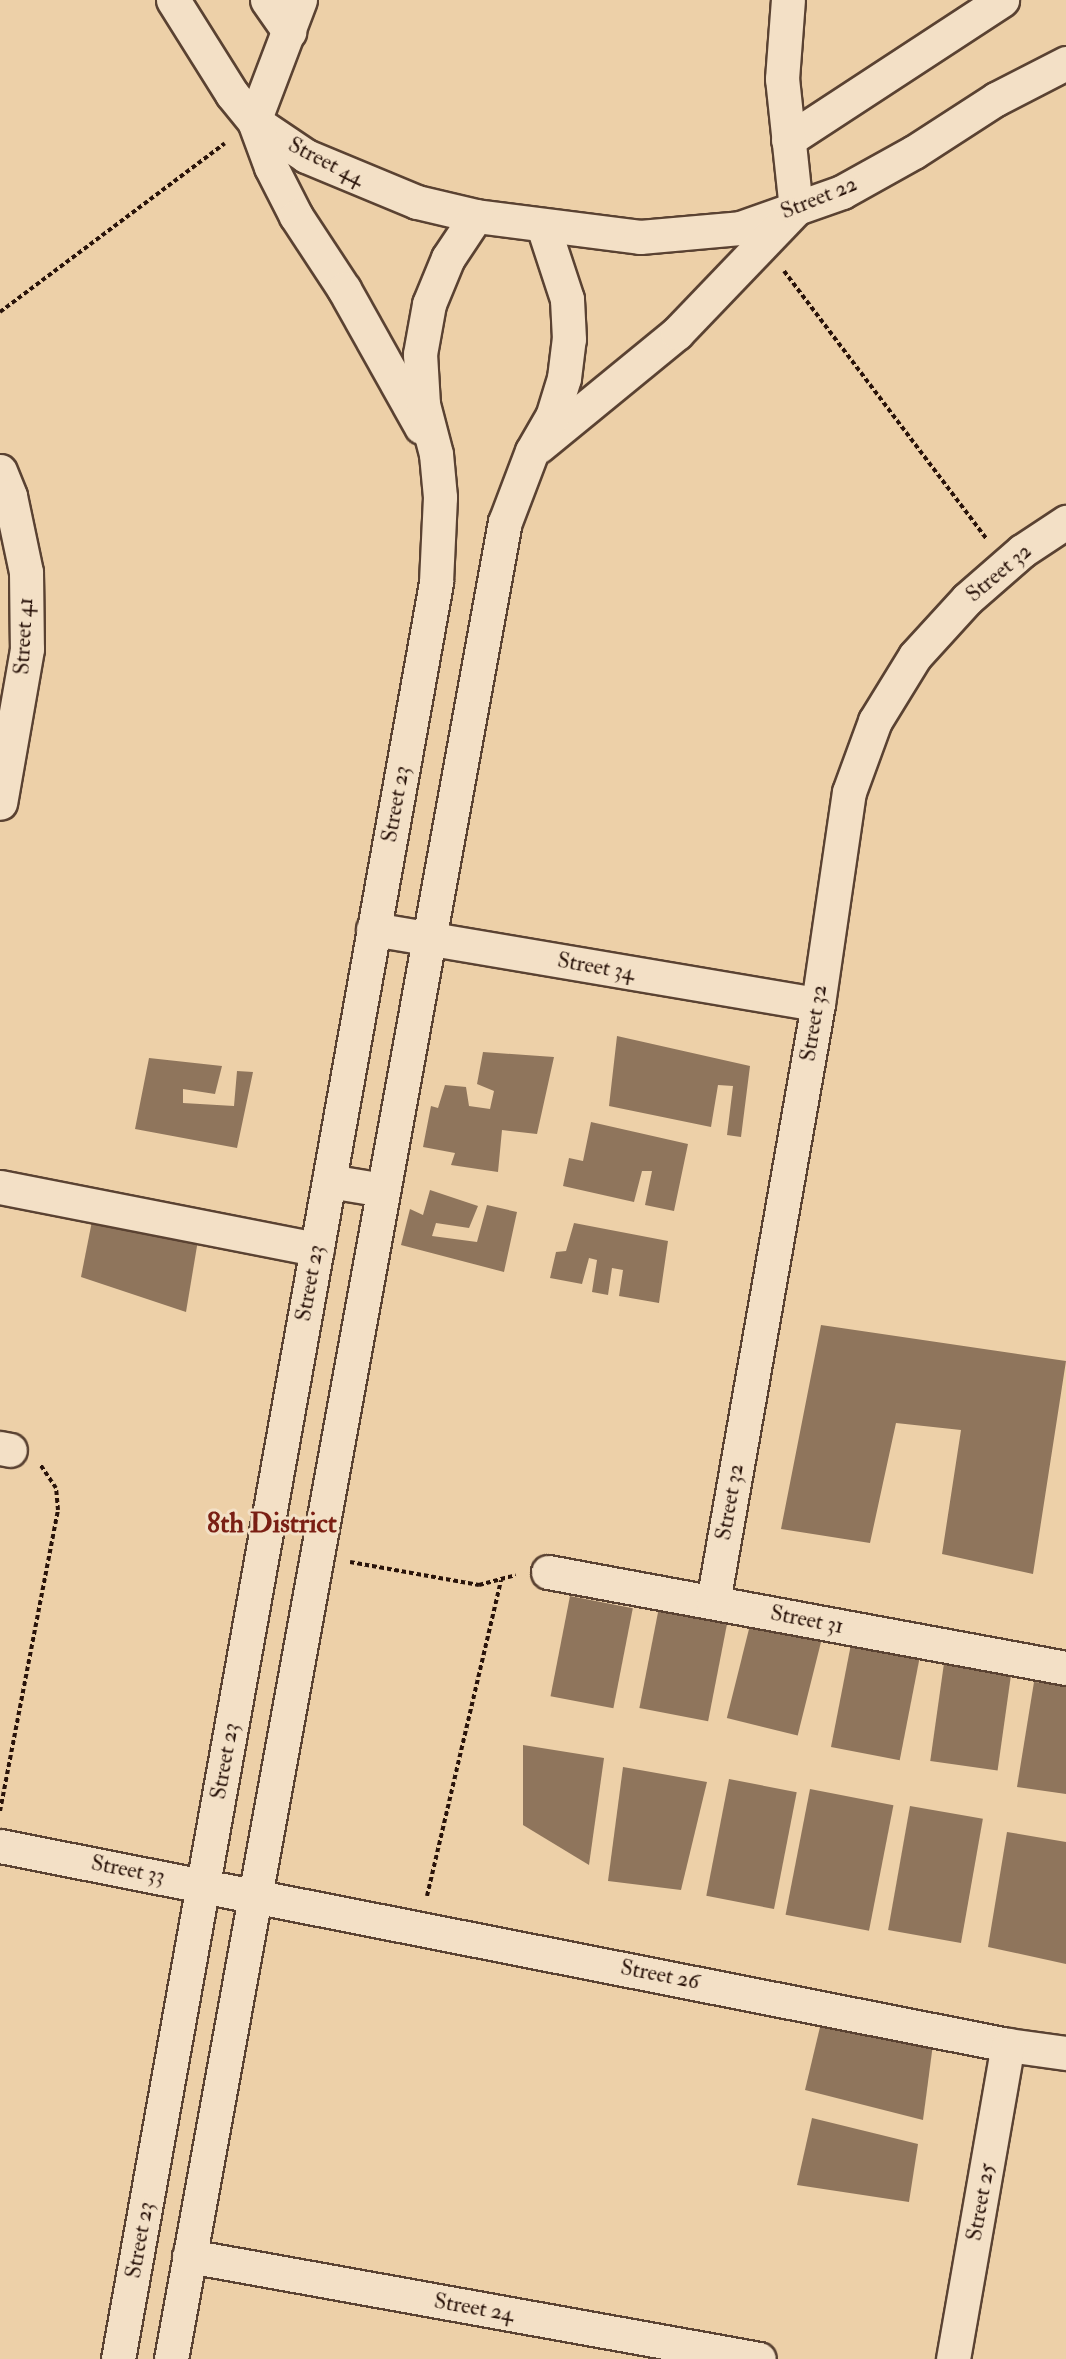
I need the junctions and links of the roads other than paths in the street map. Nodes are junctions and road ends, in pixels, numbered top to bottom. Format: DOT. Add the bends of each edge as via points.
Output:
graph roads {
  1 [pos="173,0"];
  2 [pos="267,0"];
  3 [pos="300,0"];
  4 [pos="788,0"];
  5 [pos="1002,0"];
  6 [pos="289,32"];
  7 [pos="1066,63"];
  8 [pos="255,121"];
  9 [pos="788,140"];
  10 [pos="796,209"];
  11 [pos="476,216"];
  12 [pos="543,226"];
  13 [pos="532,451"];
  14 [pos="436,454"];
  15 [pos="0,471"];
  16 [pos="1066,522"];
  17 [pos="0,803"];
  18 [pos="374,929"];
  19 [pos="429,939"];
  20 [pos="818,1004"];
  21 [pos="329,1181"];
  22 [pos="0,1186"];
  23 [pos="383,1190"];
  24 [pos="317,1249"];
  25 [pos="548,1572"];
  26 [pos="713,1602"];
  27 [pos="1066,1668"];
  28 [pos="0,1846"];
  29 [pos="203,1884"];
  30 [pos="255,1893"];
  31 [pos="1008,2045"];
  32 [pos="1066,2053"];
  33 [pos="189,2256"];
  34 [pos="118,2359"];
  35 [pos="171,2359"];
  36 [pos="759,2359"];
  37 [pos="953,2359"];
  1 -- 8 [label="street, Street 44" via="232,94"];
  2 -- 6 [label="street"];
  3 -- 6 [label="street"];
  4 -- 9 [label="street" via="782,79"];
  5 -- 9 [label="street"];
  6 -- 8 [label="street"];
  7 -- 10 [label="street, Street 22" via="996,99 914,153 852,186"];
  8 -- 11 [label="street, Street 44" via="306,156 361,181 417,202"];
  8 -- 14 [label="street" via="270,167 296,216 344,289"];
  9 -- 10 [label="street"];
  10 -- 12 [label="street, Street 22" via="740,228 690,235 640,237"];
  10 -- 13 [label="street" via="662,347"];
  11 -- 12 [label="street, Street 44"];
  11 -- 14 [label="street, Street 23" via="444,267 429,304 420,354 423,404"];
  12 -- 13 [label="street" via="567,299 569,339 552,417"];
  13 -- 19 [label="street" via="505,522"];
  14 -- 18 [label="street, Street 23" via="440,496 436,582"];
  15 -- 17 [label="street, Street 41" via="10,496 26,572 27,649"];
  16 -- 20 [label="street, Street 32" via="967,599 915,656 876,721 849,792"];
  18 -- 19 [label="street, Street 34"];
  18 -- 21 [label="street, Street 23"];
  19 -- 20 [label="street, Street 34"];
  19 -- 23 [label="street"];
  20 -- 26 [label="street, Street 32"];
  21 -- 23 [label="street"];
  21 -- 24 [label="street, Street 23"];
  22 -- 24 [label="street"];
  23 -- 30 [label="street"];
  24 -- 29 [label="street, Street 23"];
  25 -- 26 [label="street, Street 31"];
  26 -- 27 [label="street, Street 31"];
  28 -- 29 [label="street, Street 33"];
  29 -- 30 [label="street, Street 33"];
  29 -- 34 [label="street, Street 23"];
  30 -- 31 [label="street, Street 26"];
  30 -- 33 [label="street"];
  31 -- 32 [label="street, Street 26"];
  31 -- 37 [label="street, Street 25"];
  33 -- 35 [label="street"];
  33 -- 36 [label="street, Street 24"];
}
